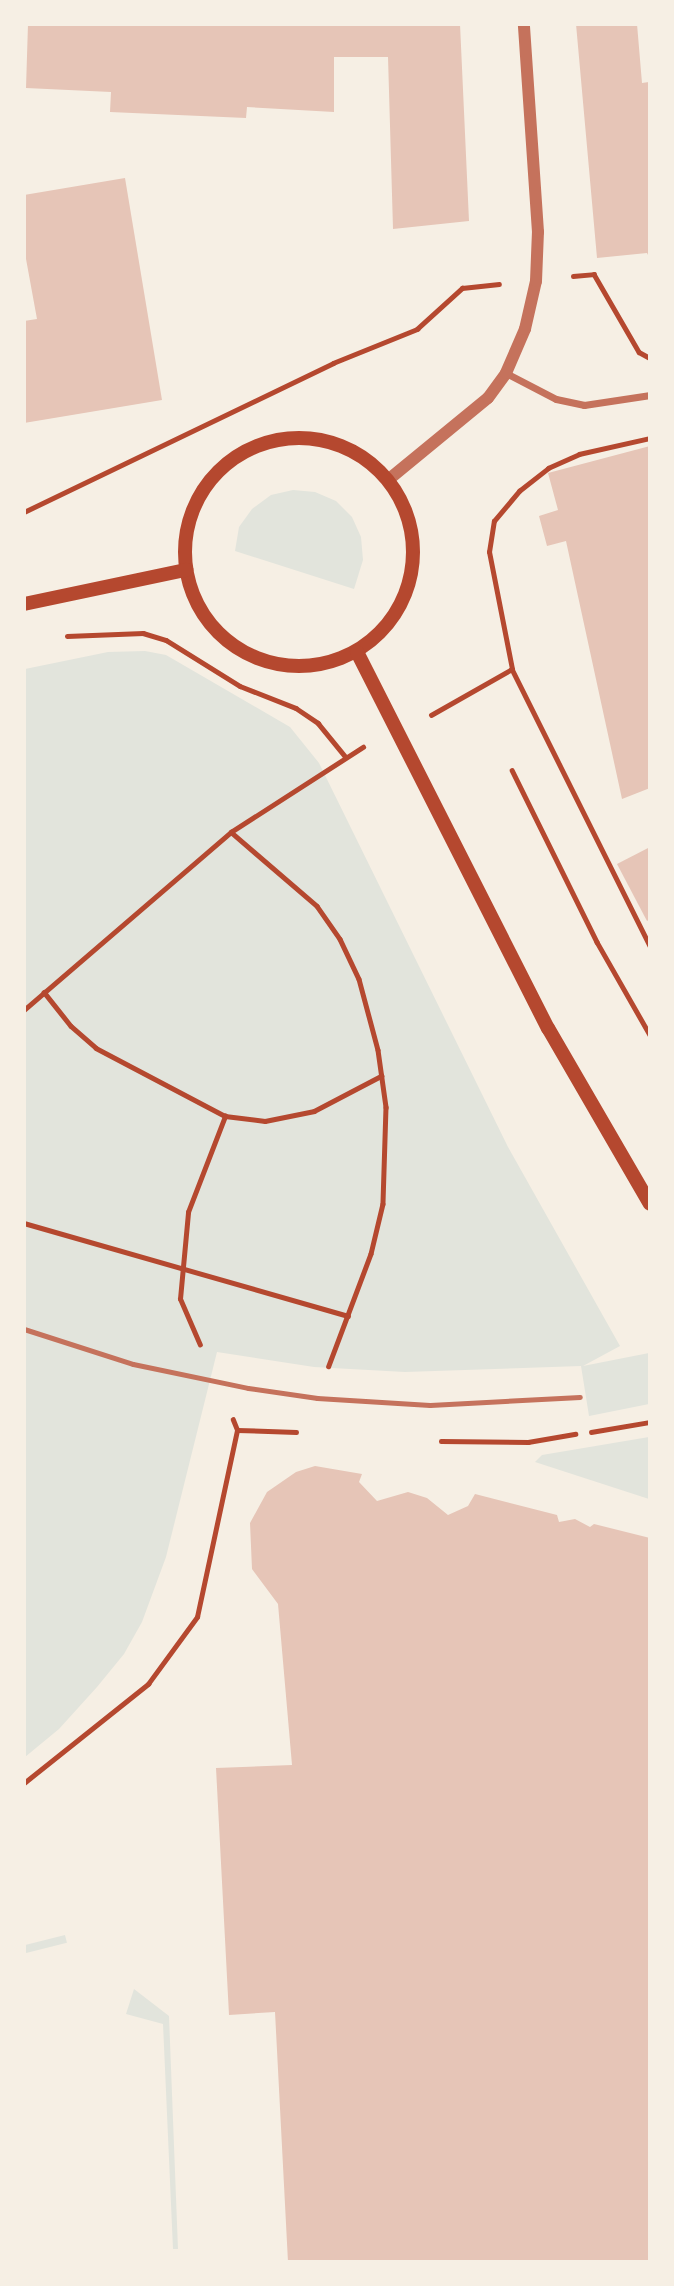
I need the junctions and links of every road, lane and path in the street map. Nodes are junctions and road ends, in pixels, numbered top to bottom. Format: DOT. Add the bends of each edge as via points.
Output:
graph roads {
  1 [pos="524,24"];
  2 [pos="536,281"];
  3 [pos="649,358"];
  4 [pos="506,373"];
  5 [pos="649,395"];
  6 [pos="649,438"];
  7 [pos="388,480"];
  8 [pos="24,512"];
  9 [pos="186,570"];
  10 [pos="24,604"];
  11 [pos="65,636"];
  12 [pos="357,652"];
  13 [pos="512,669"];
  14 [pos="397,731"];
  15 [pos="345,756"];
  16 [pos="512,770"];
  17 [pos="231,832"];
  18 [pos="649,946"];
  19 [pos="44,992"];
  20 [pos="24,1010"];
  21 [pos="649,1035"];
  22 [pos="382,1076"];
  23 [pos="225,1116"];
  24 [pos="649,1204"];
  25 [pos="24,1223"];
  26 [pos="183,1272"];
  27 [pos="348,1316"];
  28 [pos="24,1329"];
  29 [pos="216,1381"];
  30 [pos="580,1396"];
  31 [pos="317,1398"];
  32 [pos="24,1783"];
  1 -- 2 [label="street" via="538,233"];
  2 -- 3 [label="path" via="594,274 639,352"];
  2 -- 4 [label="street" via="525,329"];
  2 -- 8 [label="path" via="462,288 417,329 333,363"];
  4 -- 5 [label="street" via="556,399 584,405"];
  4 -- 7 [label="street" via="463,423"];
  6 -- 13 [label="path" via="579,454 548,468 519,491 494,521 489,552"];
  7 -- 9 [label="main road" via="356,453 336,444 294,438 252,447 218,472 204,489 187,528"];
  7 -- 12 [label="main road" via="409,518 414,562 402,604 375,639"];
  9 -- 10 [label="main road"];
  9 -- 12 [label="main road" via="201,612 231,644 250,656 293,667 316,666"];
  11 -- 15 [label="path" via="91,639 143,633 166,640 240,686 296,708 318,723"];
  12 -- 14 [label="main road"];
  13 -- 14 [label="path" via="465,700"];
  13 -- 18 [label="path"];
  14 -- 15 [label="path"];
  14 -- 24 [label="main road" via="598,1122"];
  15 -- 17 [label="path"];
  16 -- 21 [label="path"];
  17 -- 19 [label="path"];
  17 -- 22 [label="path" via="317,906 340,939 359,979"];
  19 -- 20 [label="path"];
  19 -- 23 [label="path" via="96,1048"];
  22 -- 23 [label="path" via="314,1111 265,1121"];
  22 -- 27 [label="path" via="386,1107 383,1204"];
  23 -- 26 [label="path" via="188,1212"];
  25 -- 26 [label="path"];
  26 -- 27 [label="path"];
  26 -- 29 [label="path" via="180,1299"];
  27 -- 31 [label="path"];
  28 -- 29 [label="lane" via="133,1364"];
  29 -- 31 [label="lane"];
  29 -- 32 [label="path" via="237,1430 197,1617 148,1684"];
  30 -- 31 [label="lane" via="430,1405"];
}
